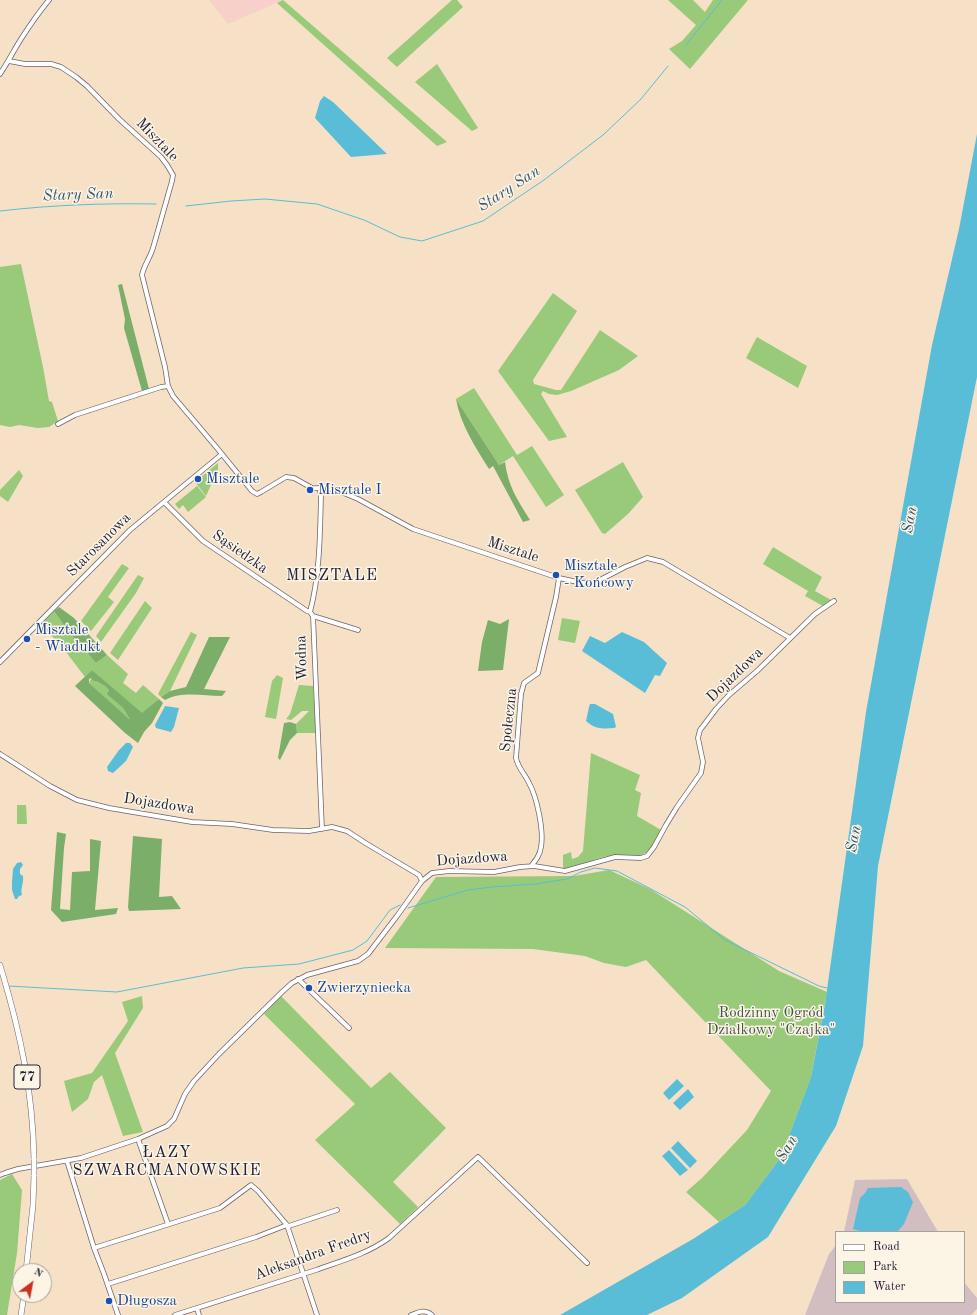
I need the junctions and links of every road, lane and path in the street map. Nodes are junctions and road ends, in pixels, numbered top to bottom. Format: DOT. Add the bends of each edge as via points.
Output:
graph roads {
  1 [pos="49,0"];
  2 [pos="9,61"];
  3 [pos="0,74"];
  4 [pos="168,386"];
  5 [pos="58,424"];
  6 [pos="222,454"];
  7 [pos="319,488"];
  8 [pos="164,502"];
  9 [pos="559,578"];
  10 [pos="834,601"];
  11 [pos="312,614"];
  12 [pos="358,630"];
  13 [pos="790,638"];
  14 [pos="0,662"];
  15 [pos="0,754"];
  16 [pos="322,829"];
  17 [pos="531,866"];
  18 [pos="432,873"];
  19 [pos="419,875"];
  20 [pos="422,880"];
  21 [pos="0,965"];
  22 [pos="298,979"];
  23 [pos="349,1028"];
  24 [pos="138,1138"];
  25 [pos="67,1161"];
  26 [pos="0,1175"];
  27 [pos="337,1210"];
  28 [pos="168,1224"];
  29 [pos="287,1225"];
  30 [pos="94,1248"];
  31 [pos="27,1263"];
  32 [pos="587,1263"];
  33 [pos="303,1274"];
  34 [pos="108,1284"];
  35 [pos="23,1303"];
  36 [pos="197,1308"];
  37 [pos="21,1315"];
  38 [pos="118,1315"];
  39 [pos="175,1315"];
  40 [pos="199,1315"];
  41 [pos="317,1315"];
  42 [pos="411,1315"];
  43 [pos="432,1315"];
  1 -- 2 [label="street" via="35,17"];
  2 -- 3 [label="street"];
  2 -- 4 [label="street, Misztale" via="51,64 61,67 82,81 161,157 173,175 167,203 142,275"];
  4 -- 5 [label="street" via="75,415"];
  4 -- 6 [label="street, Misztale" via="173,396"];
  6 -- 7 [label="street, Misztale" via="256,494 286,477 294,478 312,488"];
  6 -- 8 [label="street, Starosanowa"];
  7 -- 9 [label="street, Misztale" via="334,489 358,499 413,529"];
  7 -- 11 [label="street, Wodna" via="319,556"];
  8 -- 11 [label="street, Sąsiedzka" via="203,541"];
  8 -- 14 [label="street, Starosanowa" via="124,535"];
  9 -- 13 [label="street, Misztale" via="582,583 598,581 647,558 663,562"];
  9 -- 17 [label="street, Społeczna" via="538,673 524,683 521,694 516,758 530,783 538,808 542,838 540,852"];
  10 -- 13 [label="street, Dojazdowa" via="815,614"];
  11 -- 12 [label="street, Sąsiedzka"];
  11 -- 16 [label="street, Wodna"];
  13 -- 17 [label="street, Dojazdowa" via="729,695 700,730 698,738 701,773 676,807 647,856 615,857 565,871"];
  15 -- 16 [label="street, Dojazdowa" via="77,800 109,808 192,822 274,830"];
  16 -- 19 [label="street, Dojazdowa" via="332,827 347,831"];
  17 -- 18 [label="street, Dojazdowa" via="494,872"];
  18 -- 19 [label="street"];
  18 -- 20 [label="street, Dojazdowa"];
  19 -- 20 [label="street, Dojazdowa"];
  20 -- 22 [label="street" via="368,954 358,961"];
  21 -- 31 [label="main road, 77, bridge" via="20,1037 32,1107 34,1175"];
  22 -- 23 [label="street"];
  22 -- 24 [label="street" via="194,1080 171,1122 158,1131"];
  24 -- 25 [label="street"];
  24 -- 28 [label="street"];
  25 -- 26 [label="street" via="18,1169"];
  25 -- 30 [label="street"];
  27 -- 29 [label="street"];
  28 -- 29 [label="street" via="220,1208 251,1185"];
  28 -- 30 [label="street"];
  29 -- 33 [label="street"];
  29 -- 34 [label="street"];
  30 -- 34 [label="street"];
  32 -- 33 [label="street, Aleksandra Fredry" via="478,1157 387,1240 364,1252"];
  33 -- 36 [label="street, Aleksandra Fredry"];
  33 -- 41 [label="street"];
  34 -- 38 [label="street"];
  35 -- 37 [label="main road"];
  36 -- 39 [label="street, Aleksandra Fredry"];
  36 -- 40 [label="street"];
  42 -- 43 [label="street" via="423,1311"];
}
